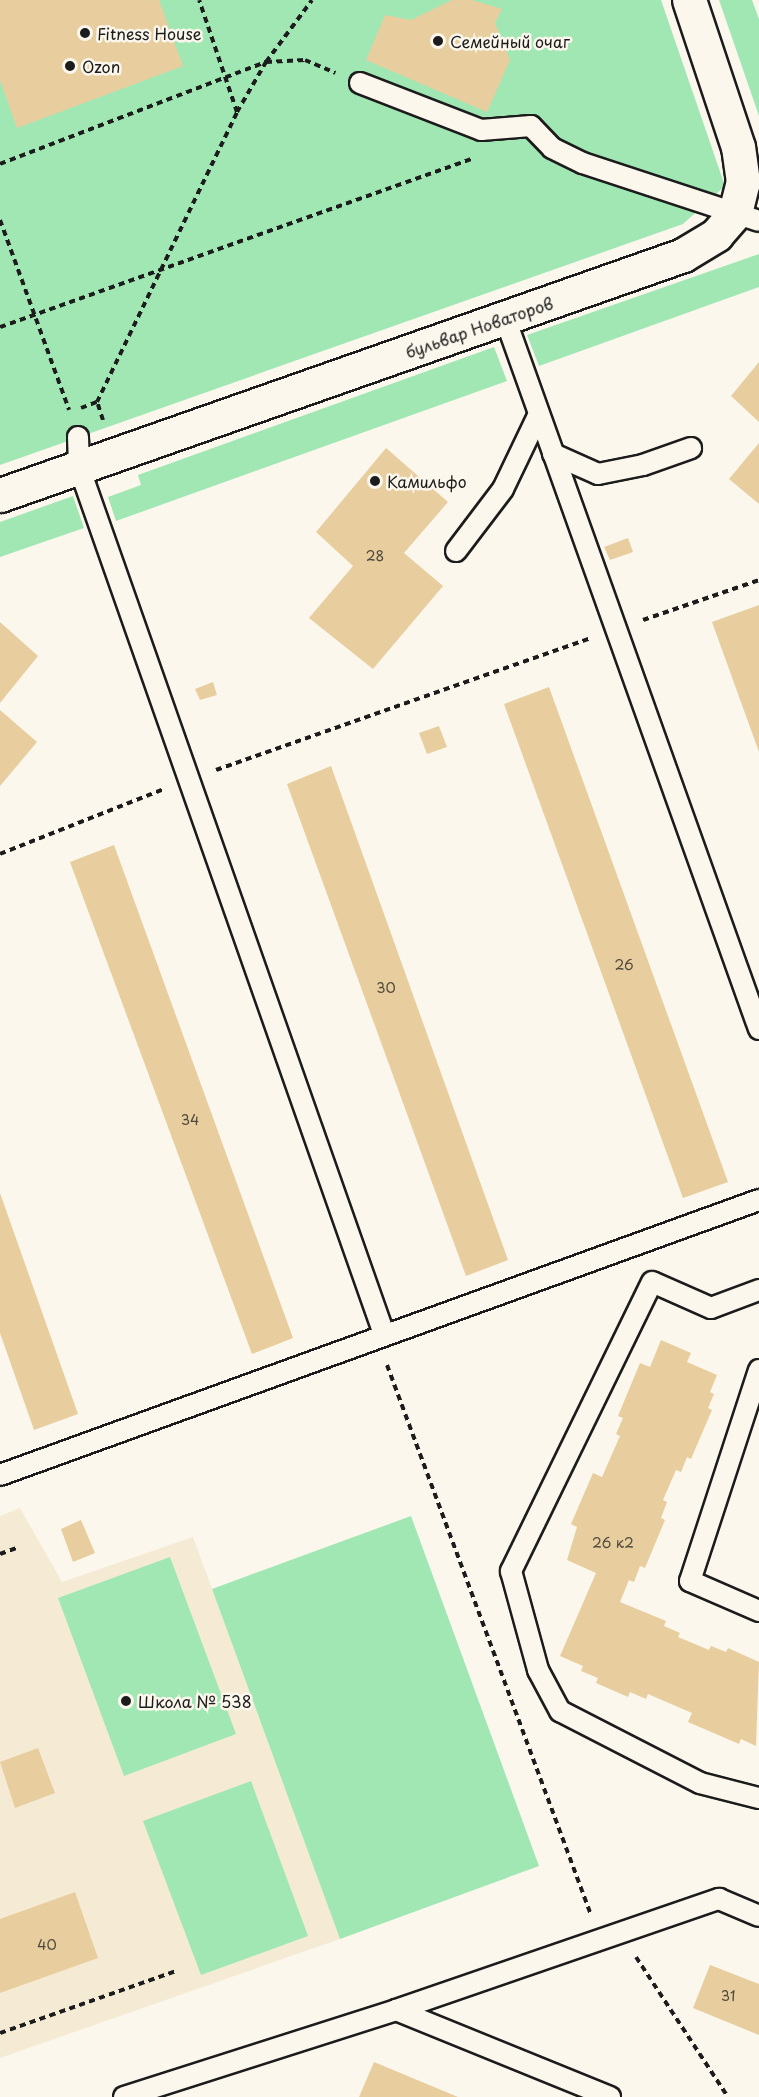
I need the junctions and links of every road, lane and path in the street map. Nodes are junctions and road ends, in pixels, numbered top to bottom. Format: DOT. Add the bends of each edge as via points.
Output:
graph roads {
  1 [pos="199,0"];
  2 [pos="312,0"];
  3 [pos="689,0"];
  4 [pos="266,62"];
  5 [pos="227,77"];
  6 [pos="360,84"];
  7 [pos="237,112"];
  8 [pos="486,154"];
  9 [pos="0,164"];
  10 [pos="747,217"];
  11 [pos="0,220"];
  12 [pos="162,270"];
  13 [pos="35,315"];
  14 [pos="505,318"];
  15 [pos="0,327"];
  16 [pos="97,402"];
  17 [pos="76,410"];
  18 [pos="539,414"];
  19 [pos="105,429"];
  20 [pos="691,448"];
  21 [pos="79,452"];
  22 [pos="553,454"];
  23 [pos="0,495"];
  24 [pos="456,551"];
  25 [pos="759,580"];
  26 [pos="616,629"];
  27 [pos="189,779"];
  28 [pos="0,854"];
  29 [pos="759,1029"];
  30 [pos="759,1200"];
  31 [pos="759,1290"];
  32 [pos="384,1334"];
  33 [pos="759,1370"];
  34 [pos="0,1475"];
  35 [pos="19,1547"];
  36 [pos="0,1554"];
  37 [pos="759,1611"];
  38 [pos="759,1798"];
  39 [pos="759,1916"];
  40 [pos="621,1934"];
  41 [pos="601,1941"];
  42 [pos="176,1971"];
  43 [pos="396,2010"];
  44 [pos="0,2033"];
  45 [pos="124,2097"];
  46 [pos="610,2097"];
  47 [pos="728,2097"];
  1 -- 5 [label="path"];
  2 -- 4 [label="path"];
  3 -- 10 [label="street, бульвар Новаторов" via="738,147"];
  4 -- 5 [label="path"];
  4 -- 6 [label="path" via="305,60"];
  4 -- 7 [label="path"];
  5 -- 7 [label="path"];
  5 -- 9 [label="path"];
  6 -- 10 [label="lane" via="481,130 531,126 552,148 583,163"];
  7 -- 12 [label="path"];
  8 -- 12 [label="path"];
  10 -- 14 [label="street, бульвар Новаторов" via="684,255"];
  11 -- 13 [label="path"];
  12 -- 13 [label="path"];
  12 -- 16 [label="path"];
  13 -- 15 [label="path"];
  13 -- 21 [label="path"];
  14 -- 18 [label="lane"];
  14 -- 21 [label="street, бульвар Новаторов"];
  16 -- 17 [label="path"];
  16 -- 19 [label="path"];
  18 -- 22 [label="lane"];
  18 -- 24 [label="lane" via="503,489"];
  20 -- 22 [label="lane" via="643,465 598,474"];
  21 -- 23 [label="street, бульвар Новаторов"];
  21 -- 27 [label="lane"];
  22 -- 26 [label="lane"];
  25 -- 26 [label="path"];
  26 -- 27 [label="path"];
  26 -- 29 [label="lane"];
  27 -- 28 [label="path"];
  27 -- 32 [label="lane"];
  30 -- 32 [label="lane"];
  31 -- 38 [label="lane" via="711,1308 652,1282 511,1571 538,1670 560,1711 700,1784"];
  32 -- 34 [label="lane"];
  32 -- 41 [label="path" via="387,1374"];
  33 -- 37 [label="lane" via="690,1581"];
  35 -- 36 [label="path"];
  39 -- 40 [label="lane" via="719,1899"];
  40 -- 41 [label="lane"];
  40 -- 47 [label="path"];
  41 -- 43 [label="lane"];
  42 -- 44 [label="path"];
  43 -- 45 [label="lane"];
  43 -- 46 [label="lane"];
}
